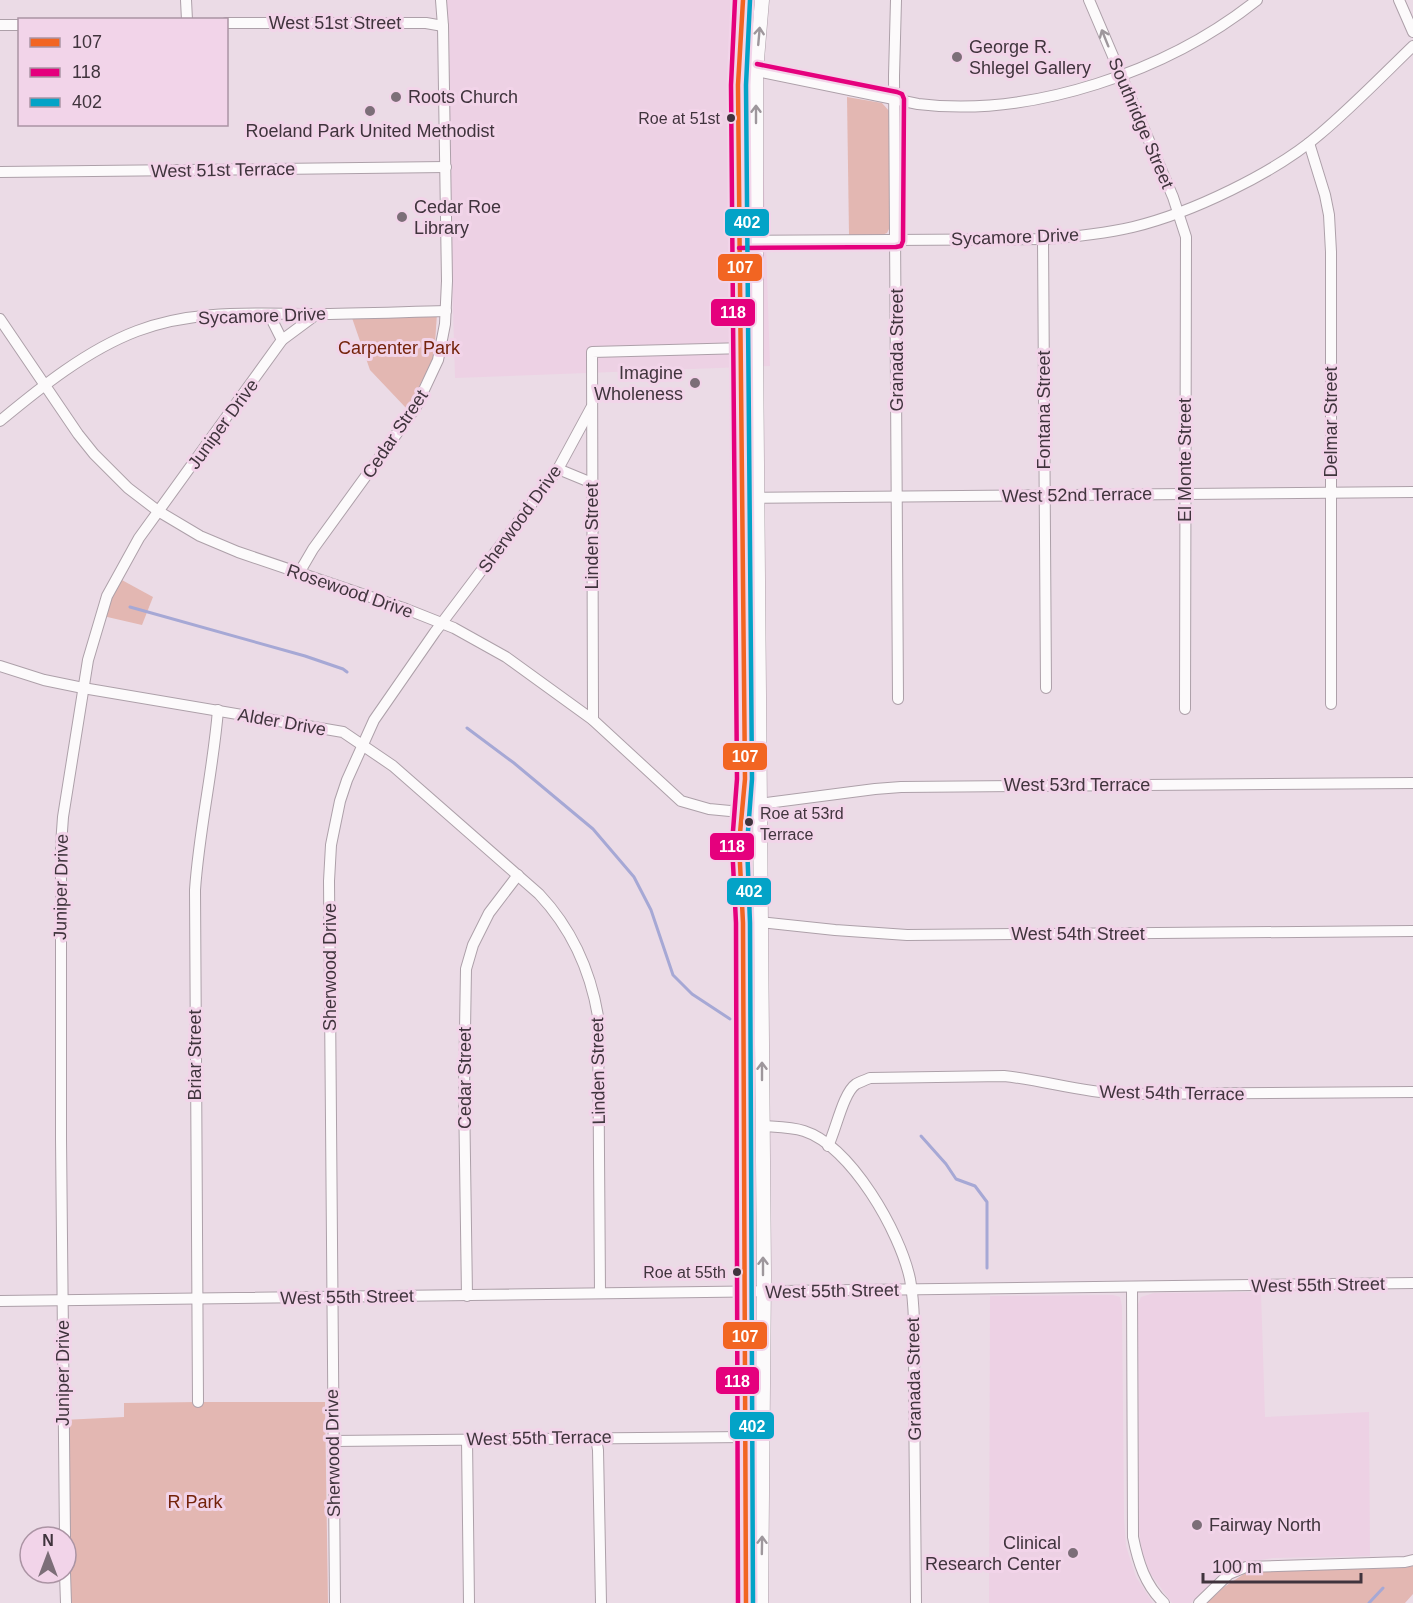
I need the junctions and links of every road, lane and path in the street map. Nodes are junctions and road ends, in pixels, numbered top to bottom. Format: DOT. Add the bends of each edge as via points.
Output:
graph roads {
  1 [pos="186,0"];
  2 [pos="441,0"];
  3 [pos="743,0"];
  4 [pos="762,0"];
  5 [pos="896,0"];
  6 [pos="1089,0"];
  7 [pos="1399,0"];
  8 [pos="1251,2"];
  9 [pos="188,18"];
  10 [pos="228,23"];
  11 [pos="0,25"];
  12 [pos="18,25"];
  13 [pos="443,26"];
  14 [pos="1413,32"];
  15 [pos="1413,46"];
  16 [pos="738,71"];
  17 [pos="756,71"];
  18 [pos="1120,76"];
  19 [pos="896,99"];
  20 [pos="1308,143"];
  21 [pos="446,167"];
  22 [pos="0,172"];
  23 [pos="1178,212"];
  24 [pos="1042,239"];
  25 [pos="896,240"];
  26 [pos="739,241"];
  27 [pos="756,243"];
  28 [pos="446,311"];
  29 [pos="269,314"];
  30 [pos="317,314"];
  31 [pos="0,319"];
  32 [pos="282,340"];
  33 [pos="740,348"];
  34 [pos="756,348"];
  35 [pos="45,386"];
  36 [pos="591,408"];
  37 [pos="0,421"];
  38 [pos="558,469"];
  39 [pos="592,483"];
  40 [pos="1413,492"];
  41 [pos="1331,493"];
  42 [pos="1185,494"];
  43 [pos="1044,496"];
  44 [pos="757,497"];
  45 [pos="897,497"];
  46 [pos="741,498"];
  47 [pos="158,511"];
  48 [pos="299,573"];
  49 [pos="442,624"];
  50 [pos="0,666"];
  51 [pos="83,688"];
  52 [pos="1046,688"];
  53 [pos="898,699"];
  54 [pos="1331,704"];
  55 [pos="1185,709"];
  56 [pos="218,710"];
  57 [pos="593,720"];
  58 [pos="362,744"];
  59 [pos="1413,783"];
  60 [pos="759,804"];
  61 [pos="742,808"];
  62 [pos="518,875"];
  63 [pos="743,922"];
  64 [pos="759,922"];
  65 [pos="1413,931"];
  66 [pos="1413,1092"];
  67 [pos="763,1126"];
  68 [pos="828,1146"];
  69 [pos="1413,1283"];
  70 [pos="1132,1287"];
  71 [pos="912,1289"];
  72 [pos="746,1292"];
  73 [pos="764,1292"];
  74 [pos="600,1293"];
  75 [pos="467,1296"];
  76 [pos="331,1297"];
  77 [pos="196,1299"];
  78 [pos="62,1300"];
  79 [pos="0,1301"];
  80 [pos="198,1401"];
  81 [pos="746,1437"];
  82 [pos="596,1438"];
  83 [pos="467,1439"];
  84 [pos="333,1441"];
  85 [pos="65,1525"];
  86 [pos="1413,1560"];
  87 [pos="65,1585"];
  88 [pos="66,1603"];
  89 [pos="335,1603"];
  90 [pos="469,1603"];
  91 [pos="601,1603"];
  92 [pos="746,1603"];
  93 [pos="761,1603"];
  94 [pos="915,1603"];
  95 [pos="1164,1603"];
  96 [pos="1199,1603"];
  1 -- 9 [label="street"];
  2 -- 13 [label="street, Cedar Street"];
  3 -- 16 [label="main road"];
  17 -- 4 [label="main road, one-way"];
  5 -- 19 [label="street, Granada Street"];
  18 -- 6 [label="street, Southridge Street, one-way"];
  7 -- 14 [label="street"];
  8 -- 18 [label="street" via="1204,38"];
  10 -- 13 [label="street, West 51st Street"];
  11 -- 12 [label="street"];
  13 -- 21 [label="street, Cedar Street"];
  15 -- 20 [label="street, Sycamore Drive"];
  16 -- 17 [label="street"];
  16 -- 26 [label="main road"];
  17 -- 19 [label="street"];
  27 -- 17 [label="main road, one-way"];
  18 -- 19 [label="street" via="1004,104 941,107"];
  18 -- 23 [label="street, Southridge Street"];
  19 -- 25 [label="street, Granada Street"];
  20 -- 23 [label="street, Sycamore Drive" via="1244,183"];
  20 -- 41 [label="street, Delmar Street" via="1329,215"];
  21 -- 22 [label="street, West 51st Terrace"];
  21 -- 28 [label="street, Cedar Street"];
  23 -- 24 [label="street, Sycamore Drive" via="1131,227"];
  23 -- 42 [label="street, El Monte Street" via="1186,237"];
  24 -- 25 [label="street, Sycamore Drive"];
  24 -- 43 [label="street, Fontana Street"];
  25 -- 27 [label="street, Sycamore Drive"];
  25 -- 45 [label="street, Granada Street"];
  26 -- 27 [label="street, Sycamore Drive"];
  26 -- 33 [label="main road"];
  27 -- 34 [label="main road"];
  28 -- 30 [label="street, Sycamore Drive"];
  28 -- 48 [label="street, Cedar Street" via="438,360 423,395 312,549"];
  29 -- 30 [label="street, Sycamore Drive"];
  29 -- 32 [label="street"];
  29 -- 35 [label="street, Sycamore Drive" via="212,314 171,320 138,331 91,355"];
  30 -- 32 [label="street, Juniper Drive"];
  31 -- 35 [label="street, Rosewood Drive"];
  32 -- 47 [label="street, Juniper Drive"];
  33 -- 34 [label="street"];
  33 -- 36 [label="street, Linden Street" via="592,352"];
  33 -- 46 [label="main road"];
  34 -- 44 [label="main road"];
  35 -- 37 [label="street, Sycamore Drive"];
  35 -- 47 [label="street, Rosewood Drive" via="94,454"];
  36 -- 38 [label="street, Sherwood Drive"];
  36 -- 39 [label="street, Linden Street"];
  38 -- 39 [label="street"];
  38 -- 49 [label="street, Sherwood Drive"];
  39 -- 57 [label="street, Linden Street"];
  40 -- 41 [label="street, West 52nd Terrace"];
  41 -- 42 [label="street, West 52nd Terrace"];
  41 -- 54 [label="street, Delmar Street"];
  42 -- 43 [label="street, West 52nd Terrace"];
  42 -- 55 [label="street, El Monte Street"];
  43 -- 45 [label="street, West 52nd Terrace"];
  43 -- 52 [label="street, Fontana Street"];
  44 -- 45 [label="street, West 52nd Terrace"];
  44 -- 46 [label="street, West 52nd Terrace"];
  44 -- 60 [label="main road"];
  45 -- 53 [label="street, Granada Street"];
  46 -- 61 [label="main road" via="745,779"];
  47 -- 48 [label="street, Rosewood Drive" via="200,536"];
  47 -- 51 [label="street, Juniper Drive" via="128,555 107,596"];
  48 -- 49 [label="street, Rosewood Drive"];
  49 -- 57 [label="street, Rosewood Drive" via="506,657"];
  49 -- 58 [label="street, Sherwood Drive" via="392,693"];
  50 -- 51 [label="street, Alder Drive"];
  51 -- 56 [label="street, Alder Drive"];
  51 -- 78 [label="street, Juniper Drive" via="61,845"];
  56 -- 58 [label="street, Alder Drive" via="343,732"];
  56 -- 77 [label="street, Briar Street" via="195,890"];
  57 -- 61 [label="street, Rosewood Drive" via="681,801 709,809"];
  58 -- 62 [label="street, Alder Drive" via="393,766"];
  58 -- 76 [label="street, Sherwood Drive" via="346,780 331,845"];
  59 -- 60 [label="street, West 53rd Terrace" via="908,787"];
  60 -- 61 [label="street, West 53rd Terrace"];
  60 -- 64 [label="main road"];
  61 -- 63 [label="main road" via="739,844"];
  62 -- 74 [label="street, Linden Street" via="554,910 583,959 594,989 598,1016"];
  62 -- 75 [label="street, Cedar Street" via="489,913 466,969"];
  63 -- 64 [label="street, West 54th Street"];
  63 -- 72 [label="main road"];
  64 -- 65 [label="street, West 54th Street" via="906,935"];
  67 -- 64 [label="main road, one-way"];
  66 -- 68 [label="street, West 54th Terrace" via="1120,1094 1004,1076 870,1078 855,1085 846,1096"];
  67 -- 68 [label="street" via="804,1131"];
  73 -- 67 [label="main road, one-way"];
  68 -- 71 [label="street, Granada Street" via="842,1156 884,1214 902,1249"];
  69 -- 70 [label="street, West 55th Street"];
  70 -- 71 [label="street, West 55th Street"];
  70 -- 95 [label="street" via="1133,1537 1138,1562"];
  71 -- 73 [label="street, West 55th Street"];
  71 -- 94 [label="street, Granada Street"];
  72 -- 73 [label="street, West 55th Street"];
  72 -- 74 [label="street, West 55th Street"];
  72 -- 81 [label="main road"];
  93 -- 73 [label="main road, one-way"];
  74 -- 75 [label="street, West 55th Street"];
  75 -- 76 [label="street, West 55th Street"];
  76 -- 77 [label="street, West 55th Street"];
  76 -- 84 [label="street, Sherwood Drive"];
  77 -- 78 [label="street, West 55th Street"];
  77 -- 80 [label="street, Briar Street"];
  78 -- 79 [label="street, West 55th Street"];
  78 -- 85 [label="street, Juniper Drive"];
  81 -- 82 [label="street, West 55th Terrace"];
  81 -- 92 [label="main road"];
  82 -- 83 [label="street, West 55th Terrace"];
  82 -- 91 [label="street"];
  83 -- 84 [label="street, West 55th Terrace"];
  83 -- 90 [label="street"];
  84 -- 89 [label="street, Sherwood Drive"];
  86 -- 96 [label="street" via="1246,1567 1229,1574"];
  87 -- 88 [label="street"];
}
